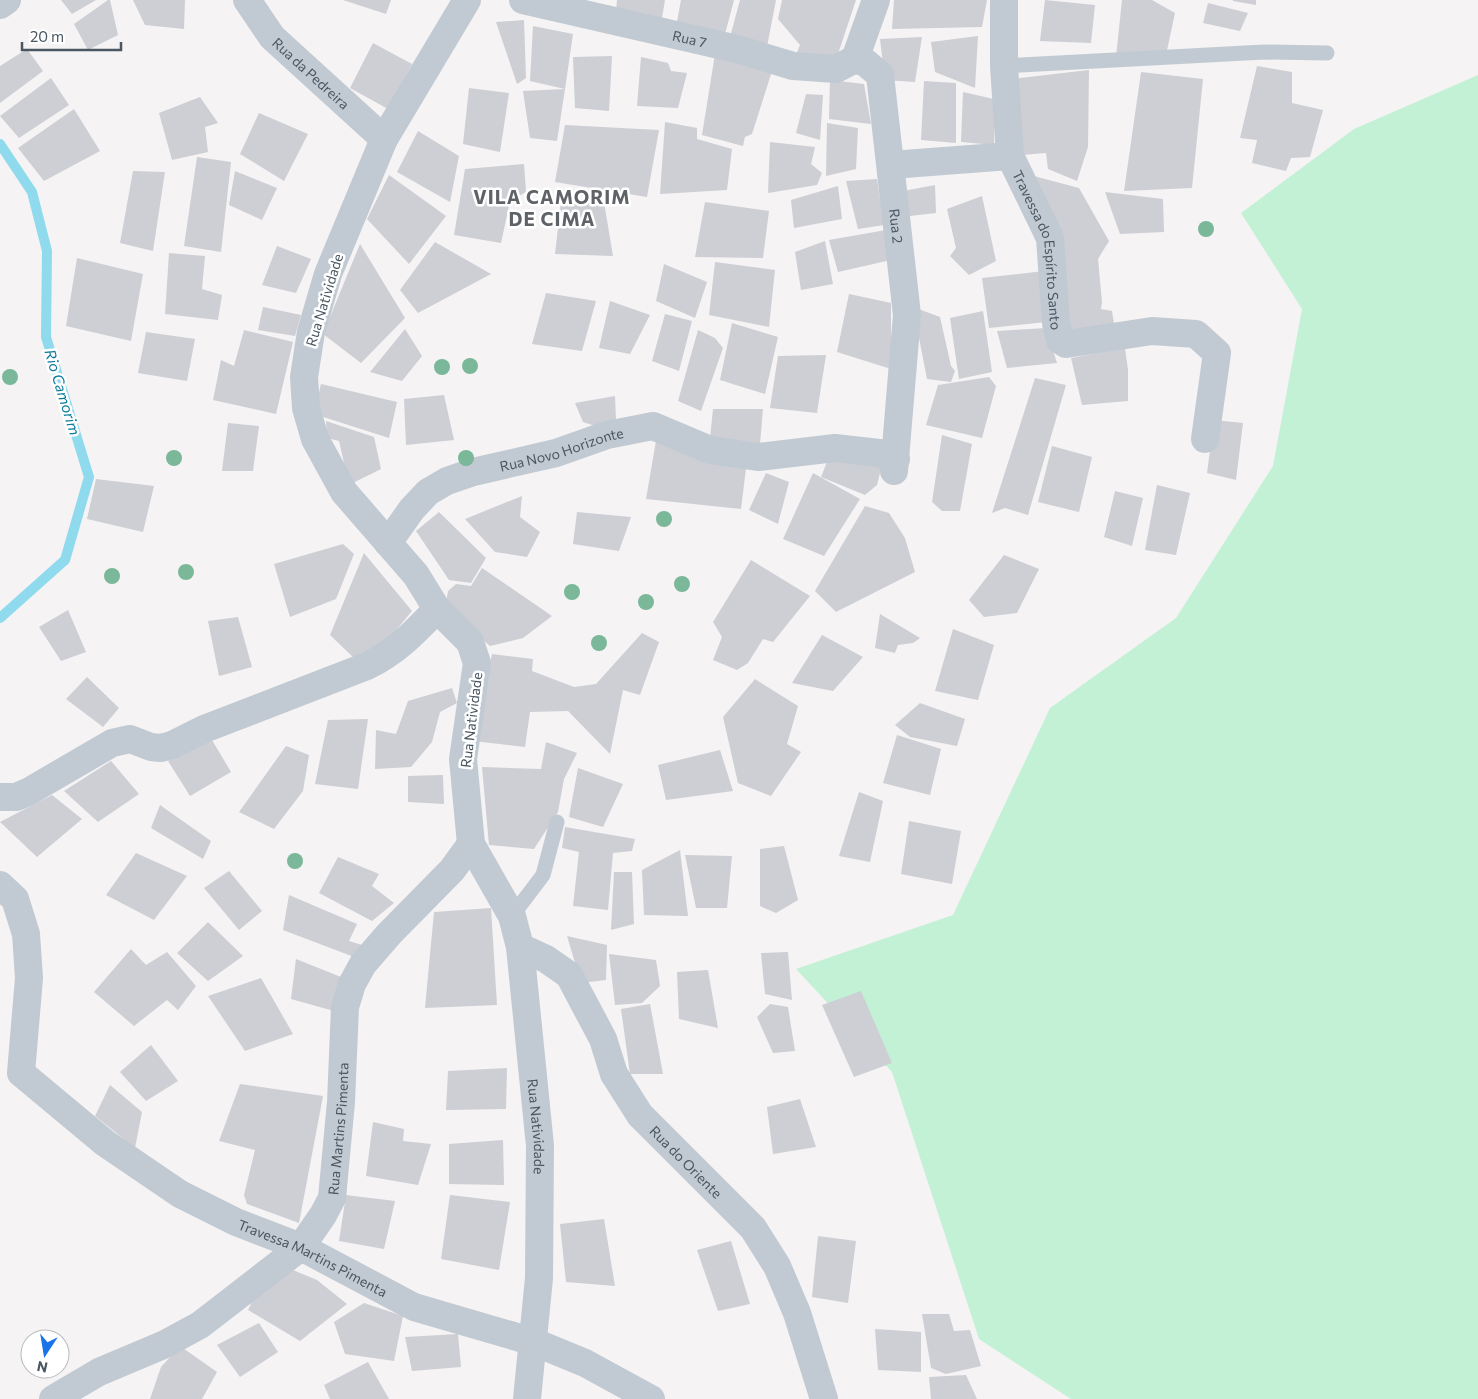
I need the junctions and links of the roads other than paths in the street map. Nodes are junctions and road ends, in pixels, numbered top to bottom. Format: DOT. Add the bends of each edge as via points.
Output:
graph roads {
  1 [pos="7,0"];
  2 [pos="246,0"];
  3 [pos="467,0"];
  4 [pos="523,0"];
  5 [pos="876,0"];
  6 [pos="1004,0"];
  7 [pos="0,5"];
  8 [pos="1327,53"];
  9 [pos="854,59"];
  10 [pos="1004,66"];
  11 [pos="384,138"];
  12 [pos="1010,156"];
  13 [pos="891,165"];
  14 [pos="1206,439"];
  15 [pos="895,465"];
  16 [pos="388,543"];
  17 [pos="437,609"];
  18 [pos="0,797"];
  19 [pos="557,822"];
  20 [pos="471,844"];
  21 [pos="0,885"];
  22 [pos="512,916"];
  23 [pos="520,947"];
  24 [pos="10,1075"];
  25 [pos="301,1247"];
  26 [pos="534,1342"];
  27 [pos="53,1399"];
  28 [pos="528,1399"];
  29 [pos="651,1399"];
  30 [pos="824,1399"];
  1 -- 7 [label="street"];
  2 -- 11 [label="street, Rua da Pedreira" via="272,37"];
  3 -- 11 [label="street, Rua Natividade"];
  4 -- 9 [label="street, Rua 7" via="738,49 793,66 836,69"];
  5 -- 9 [label="street"];
  6 -- 10 [label="street, Travessa do Espírito Santo"];
  8 -- 10 [label="lane" via="1264,52"];
  9 -- 13 [label="street, Rua 2" via="866,63 880,75"];
  10 -- 12 [label="street, Travessa do Espírito Santo"];
  11 -- 16 [label="street, Rua Natividade" via="328,274 311,332 304,377 306,408 315,439 344,492"];
  12 -- 13 [label="street"];
  12 -- 14 [label="street, Travessa do Espírito Santo" via="1050,238 1060,340 1066,344 1152,331 1196,334 1217,353"];
  13 -- 15 [label="street, Rua 2" via="908,314"];
  15 -- 16 [label="street, Rua Novo Horizonte" via="879,453 835,448 758,457 710,450 653,426 607,434 556,453 447,481 428,492"];
  16 -- 17 [label="street, Rua Natividade" via="416,575"];
  17 -- 18 [label="street" via="390,655 367,666 204,729 172,745 151,747 130,739 112,743 16,798"];
  17 -- 20 [label="street, Rua Natividade" via="470,642 477,663 463,759"];
  19 -- 22 [label="lane" via="543,875"];
  20 -- 22 [label="street, Rua Natividade"];
  20 -- 25 [label="street, Rua Martins Pimenta" via="452,870 389,934 352,984 345,1008 340,1122 332,1198 324,1216"];
  21 -- 24 [label="street" via="15,899 26,934 29,978"];
  22 -- 23 [label="street, Rua Natividade"];
  23 -- 26 [label="street, Rua Natividade" via="540,1146 539,1278"];
  23 -- 30 [label="street, Rua do Oriente" via="569,975 602,1039 614,1074 640,1115 753,1228 777,1266 797,1313"];
  24 -- 25 [label="street, Travessa Martins Pimenta" via="180,1194 236,1222"];
  25 -- 26 [label="street, Travessa Martins Pimenta" via="414,1307"];
  25 -- 27 [label="street, Rua Martins Pimenta" via="200,1325 163,1346 99,1372"];
  26 -- 28 [label="street, Rua Natividade"];
  26 -- 29 [label="street, Travessa Martins Pimenta" via="585,1363"];
}
